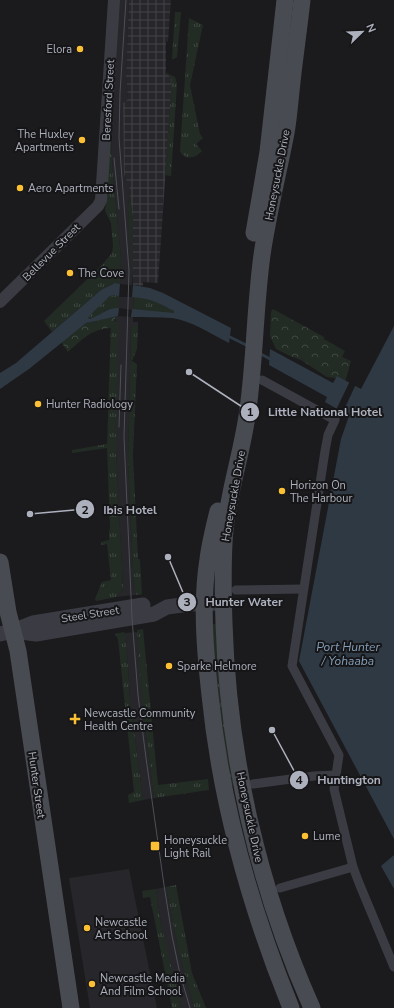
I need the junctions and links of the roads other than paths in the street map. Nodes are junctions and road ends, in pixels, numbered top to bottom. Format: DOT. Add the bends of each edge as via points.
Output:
graph roads {
  1 [pos="114,0"];
  2 [pos="285,0"];
  3 [pos="302,0"];
  4 [pos="101,200"];
  5 [pos="0,302"];
  6 [pos="250,334"];
  7 [pos="248,360"];
  8 [pos="262,380"];
  9 [pos="0,562"];
  10 [pos="303,589"];
  11 [pos="236,590"];
  12 [pos="205,603"];
  13 [pos="223,603"];
  14 [pos="7,633"];
  15 [pos="336,775"];
  16 [pos="253,784"];
  17 [pos="353,867"];
  18 [pos="280,888"];
  19 [pos="394,967"];
  20 [pos="71,1008"];
  21 [pos="291,1008"];
  22 [pos="312,1008"];
  1 -- 4 [label="street, Beresford Street"];
  2 -- 6 [label="main road, Honeysuckle Drive" via="268,152 250,256"];
  3 -- 6 [label="main road, Honeysuckle Drive" via="286,131 267,223"];
  4 -- 5 [label="street, Bellevue Street" via="98,206"];
  6 -- 7 [label="main road, Honeysuckle Drive"];
  7 -- 12 [label="main road, Honeysuckle Drive" via="228,470 208,558"];
  7 -- 13 [label="main road, Honeysuckle Drive" via="248,409 225,529"];
  8 -- 10 [label="street" via="335,420 328,435"];
  9 -- 14 [label="main road, Hunter Street" via="8,612"];
  10 -- 11 [label="street"];
  10 -- 15 [label="street" via="292,666 339,755"];
  12 -- 13 [label="street, Steel Street"];
  12 -- 14 [label="street, Steel Street" via="167,607 151,604 33,623"];
  12 -- 21 [label="main road, Honeysuckle Drive" via="210,698 223,790 250,896"];
  13 -- 22 [label="main road, Honeysuckle Drive" via="228,690 242,786 260,866 290,955"];
  14 -- 20 [label="main road, Hunter Street" via="19,658"];
  15 -- 16 [label="street"];
  15 -- 17 [label="street" via="334,788"];
  17 -- 18 [label="street"];
  17 -- 19 [label="street"];
}
